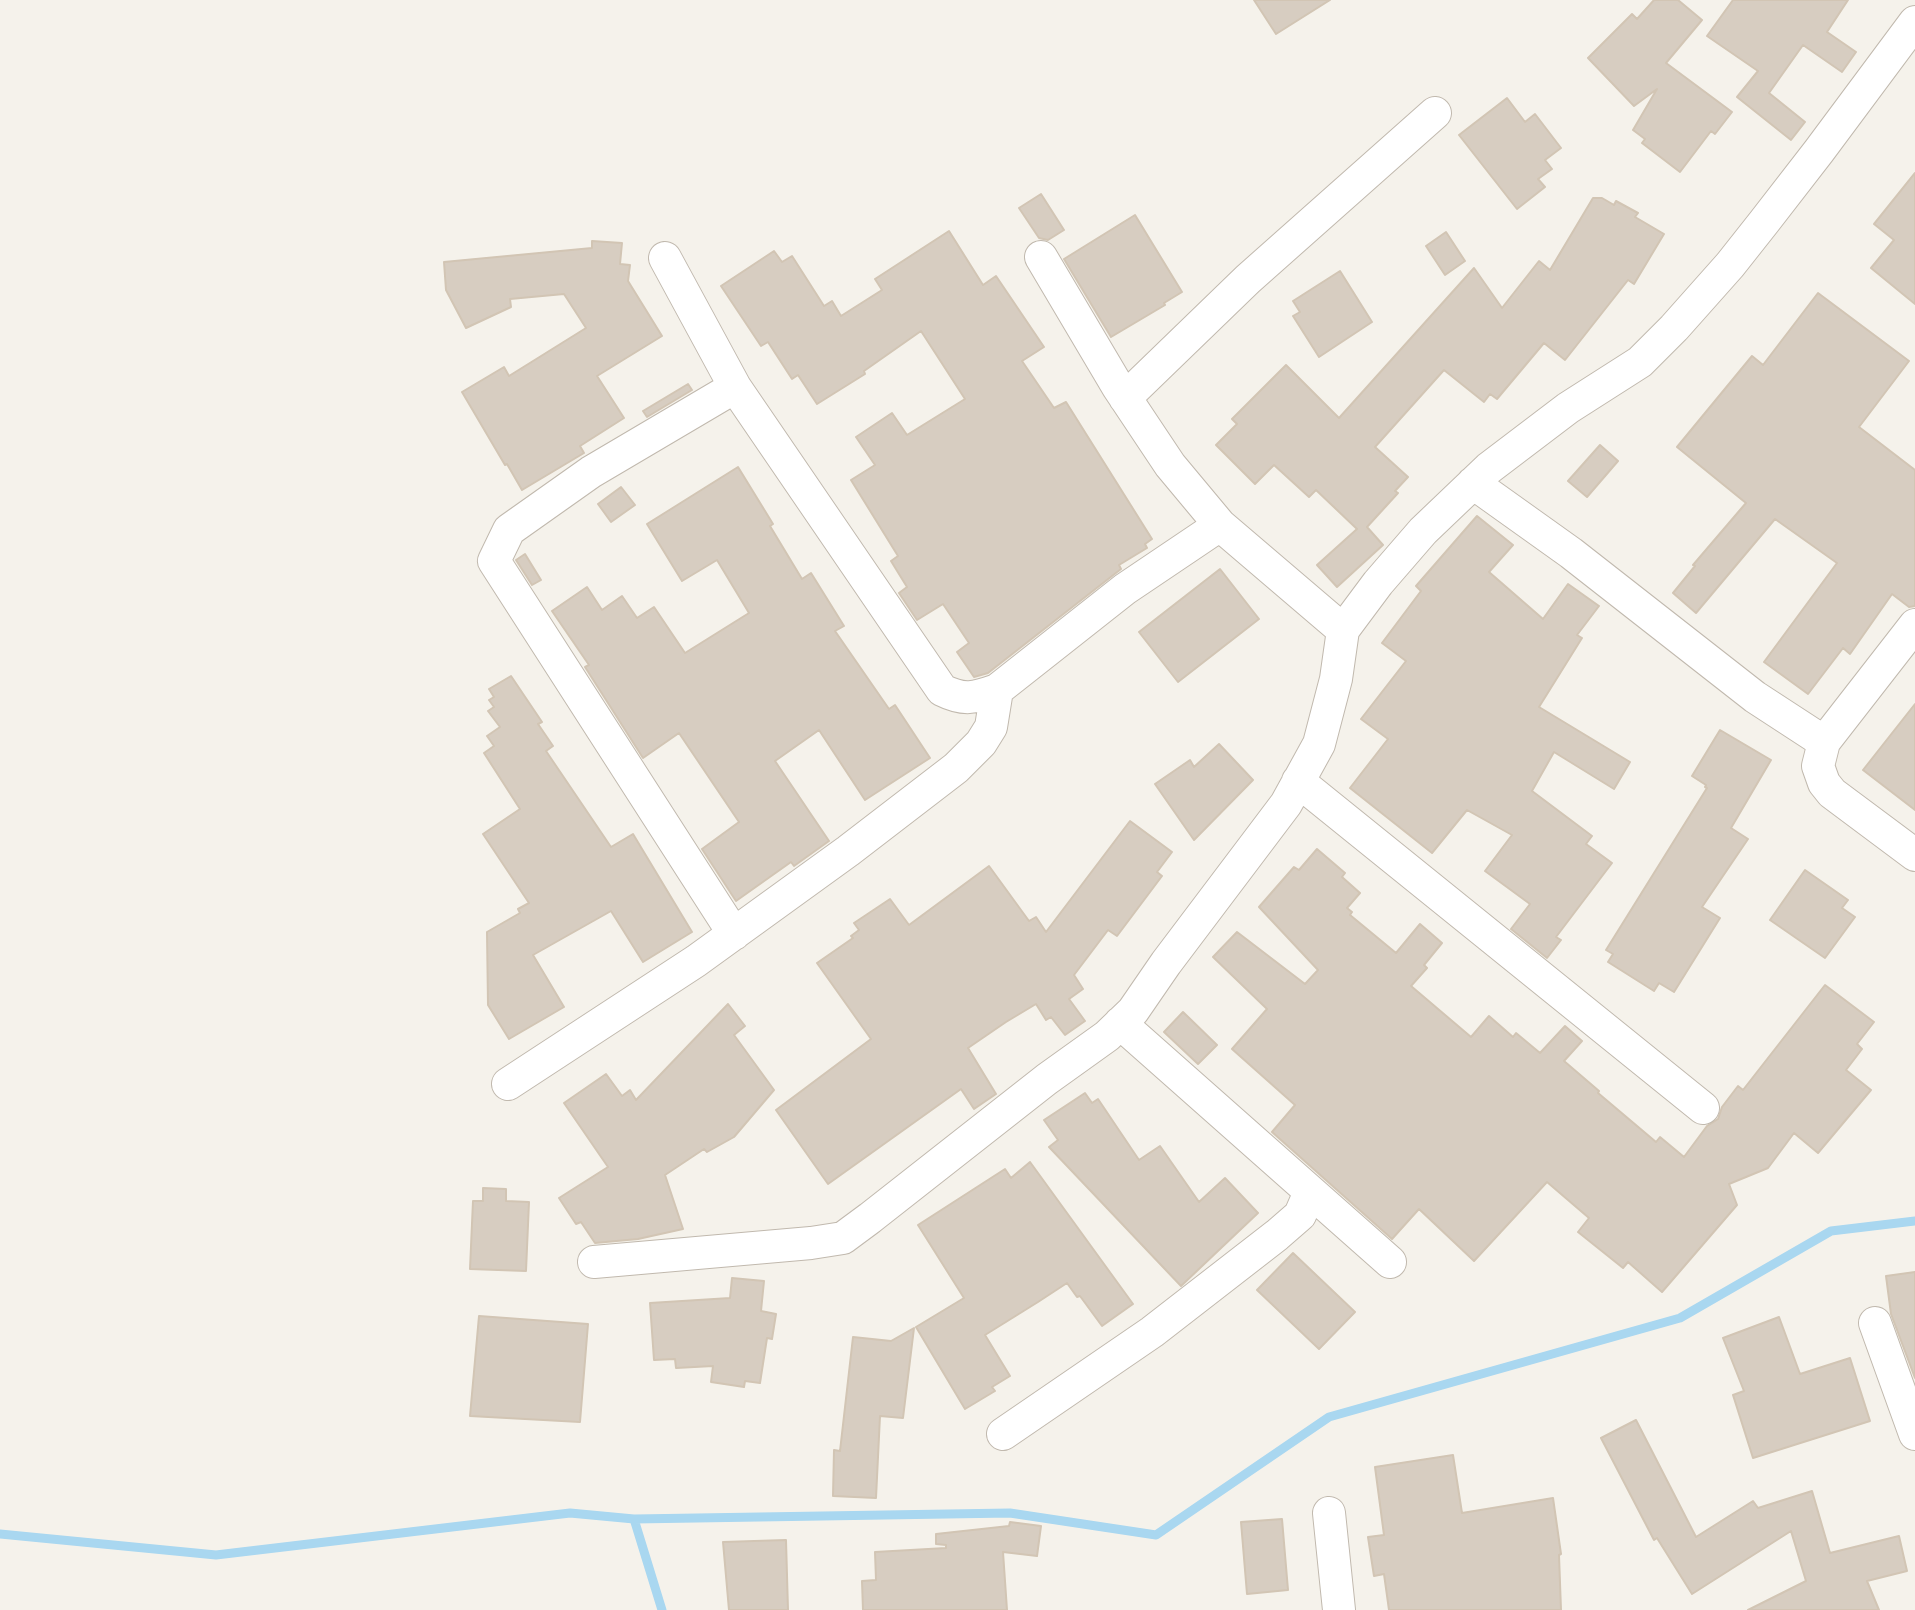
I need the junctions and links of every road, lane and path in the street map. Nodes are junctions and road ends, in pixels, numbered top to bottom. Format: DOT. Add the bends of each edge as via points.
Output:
graph roads {
  1 [pos="1909,44"];
  2 [pos="1435,113"];
  3 [pos="1041,257"];
  4 [pos="665,258"];
  5 [pos="735,387"];
  6 [pos="1125,398"];
  7 [pos="1473,483"];
  8 [pos="1220,525"];
  9 [pos="1915,625"];
  10 [pos="1343,630"];
  11 [pos="997,690"];
  12 [pos="1824,742"];
  13 [pos="1298,781"];
  14 [pos="1915,855"];
  15 [pos="734,934"];
  16 [pos="1120,1023"];
  17 [pos="508,1084"];
  18 [pos="1703,1108"];
  19 [pos="1310,1192"];
  20 [pos="594,1262"];
  21 [pos="1390,1262"];
  22 [pos="1875,1323"];
  23 [pos="1003,1434"];
  24 [pos="1915,1434"];
  25 [pos="1329,1513"];
  26 [pos="1339,1610"];
  1 -- 7 [label="street" via="1674,328 1640,362 1568,408"];
  2 -- 6 [label="street" via="1248,279"];
  3 -- 6 [label="street"];
  4 -- 5 [label="street"];
  5 -- 11 [label="street" via="942,690 958,699"];
  5 -- 15 [label="street" via="591,472 509,530 494,561"];
  6 -- 8 [label="street" via="1170,465"];
  7 -- 10 [label="street" via="1423,531"];
  7 -- 12 [label="street" via="1755,697"];
  8 -- 10 [label="street"];
  8 -- 11 [label="street" via="1125,589"];
  9 -- 12 [label="street"];
  10 -- 13 [label="street" via="1319,744"];
  11 -- 15 [label="street" via="991,727 956,768"];
  12 -- 14 [label="street" via="1818,766 1832,793"];
  13 -- 16 [label="street"];
  13 -- 18 [label="street"];
  15 -- 17 [label="street"];
  16 -- 19 [label="street"];
  16 -- 20 [label="street" via="843,1238"];
  19 -- 21 [label="street"];
  19 -- 23 [label="street" via="1300,1215 1277,1235 1152,1332"];
  22 -- 24 [label="street"];
  25 -- 26 [label="street"];
}
